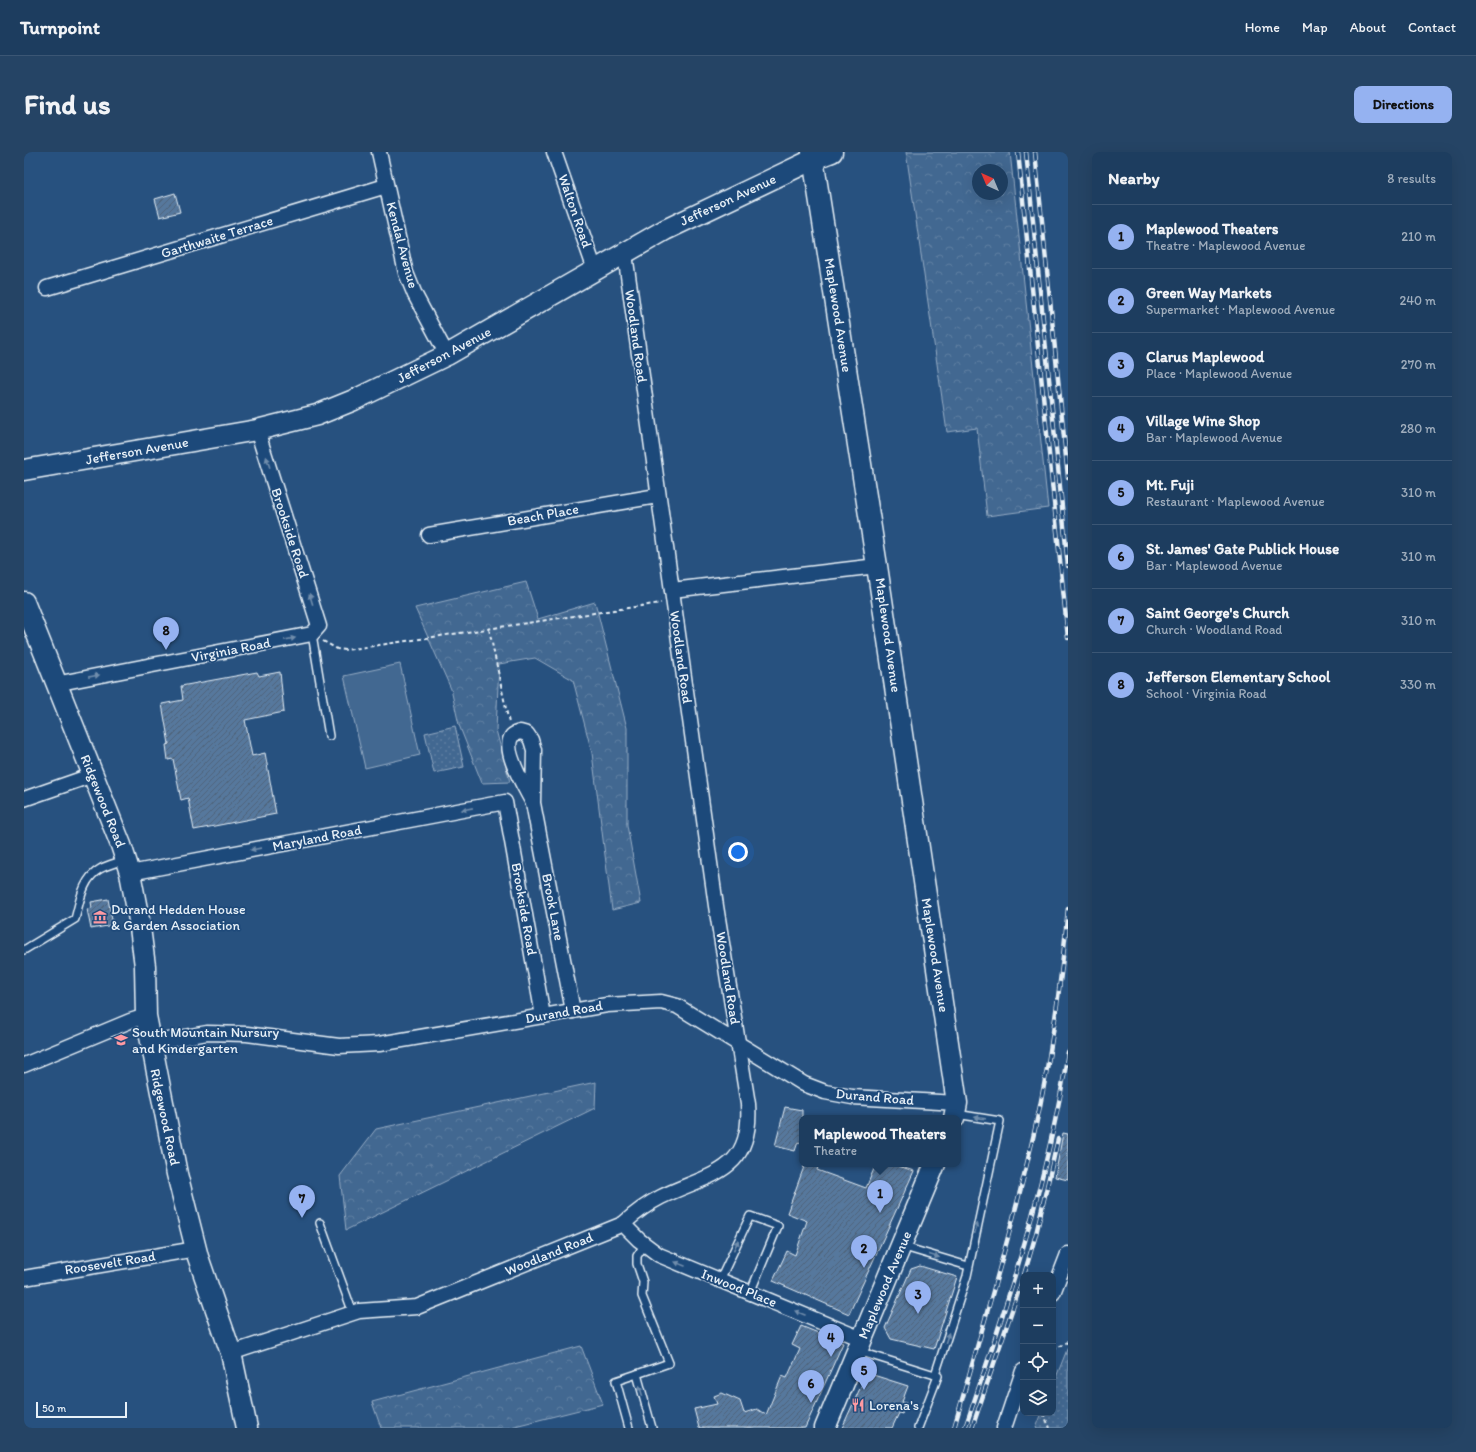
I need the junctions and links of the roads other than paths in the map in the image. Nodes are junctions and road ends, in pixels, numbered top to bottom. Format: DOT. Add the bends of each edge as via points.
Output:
graph roads {
  1 [pos="378,152"];
  2 [pos="554,152"];
  3 [pos="820,154"];
  4 [pos="386,186"];
  5 [pos="625,254"];
  6 [pos="595,270"];
  7 [pos="48,288"];
  8 [pos="447,355"];
  9 [pos="257,430"];
  10 [pos="24,470"];
  11 [pos="657,496"];
  12 [pos="429,535"];
  13 [pos="877,566"];
  14 [pos="672,590"];
  15 [pos="24,602"];
  16 [pos="312,634"];
  17 [pos="55,684"];
  18 [pos="329,736"];
  19 [pos="92,776"];
  20 [pos="24,799"];
  21 [pos="505,802"];
  22 [pos="533,803"];
  23 [pos="128,866"];
  24 [pos="24,950"];
  25 [pos="573,1011"];
  26 [pos="146,1016"];
  27 [pos="543,1016"];
  28 [pos="151,1043"];
  29 [pos="738,1043"];
  30 [pos="24,1065"];
  31 [pos="956,1112"];
  32 [pos="934,1167"];
  33 [pos="320,1223"];
  34 [pos="623,1224"];
  35 [pos="645,1244"];
  36 [pos="901,1246"];
  37 [pos="196,1250"];
  38 [pos="1068,1254"];
  39 [pos="968,1266"];
  40 [pos="24,1278"];
  41 [pos="720,1280"];
  42 [pos="1056,1285"];
  43 [pos="750,1293"];
  44 [pos="353,1313"];
  45 [pos="860,1345"];
  46 [pos="231,1353"];
  47 [pos="636,1374"];
  48 [pos="935,1375"];
  49 [pos="1020,1380"];
  50 [pos="246,1428"];
  51 [pos="629,1428"];
  52 [pos="652,1428"];
  53 [pos="825,1428"];
  54 [pos="918,1428"];
  55 [pos="1004,1428"];
  1 -- 4 [label="street, Kendal Avenue"];
  2 -- 6 [label="street, Walton Road"];
  3 -- 5 [label="street, Jefferson Avenue" via="665,230"];
  3 -- 13 [label="street, Maplewood Avenue"];
  4 -- 7 [label="street, Garthwaite Terrace"];
  4 -- 8 [label="street, Kendal Avenue" via="406,273 415,296"];
  5 -- 6 [label="street, Jefferson Avenue"];
  5 -- 11 [label="street, Woodland Road"];
  6 -- 8 [label="street, Jefferson Avenue"];
  8 -- 9 [label="street, Jefferson Avenue" via="317,415"];
  9 -- 10 [label="street, Jefferson Avenue"];
  16 -- 9 [label="street, Brookside Road, one-way" via="319,626"];
  11 -- 12 [label="street, Beach Place"];
  11 -- 14 [label="street, Woodland Road"];
  13 -- 14 [label="street"];
  13 -- 31 [label="street, Maplewood Avenue"];
  14 -- 29 [label="street, Woodland Road" via="716,906"];
  15 -- 17 [label="street, Ridgewood Road"];
  17 -- 16 [label="street, Virginia Road, one-way"];
  16 -- 18 [label="lane"];
  17 -- 19 [label="street, Ridgewood Road"];
  19 -- 20 [label="street"];
  19 -- 23 [label="street, Ridgewood Road"];
  21 -- 23 [label="street, Maryland Road, one-way"];
  21 -- 27 [label="street, Brookside Road"];
  22 -- 22 [label="street, Brook Lane" via="534,750 527,734 520,732 512,736 508,743 511,759"];
  22 -- 25 [label="street, Brook Lane"];
  23 -- 24 [label="lane" via="100,869 91,876 83,887 75,919"];
  23 -- 26 [label="street, Ridgewood Road" via="145,966"];
  25 -- 27 [label="street, Durand Road"];
  25 -- 29 [label="street, Durand Road" via="607,1005 661,1002 677,1006"];
  26 -- 28 [label="street, Ridgewood Road"];
  26 -- 30 [label="street"];
  27 -- 28 [label="street, Durand Road" via="379,1044 339,1046 247,1034 207,1033"];
  28 -- 37 [label="street, Ridgewood Road" via="177,1174"];
  29 -- 31 [label="street, Durand Road" via="804,1084 825,1092"];
  29 -- 34 [label="street, Woodland Road" via="749,1119 745,1141 739,1152 732,1162 713,1175 649,1203"];
  39 -- 31 [label="lane, one-way" via="1000,1121"];
  32 -- 36 [label="street, Maplewood Avenue"];
  33 -- 44 [label="lane"];
  34 -- 35 [label="street, Inwood Place"];
  34 -- 44 [label="street, Woodland Road" via="416,1307"];
  41 -- 35 [label="street, Inwood Place, one-way" via="659,1255"];
  35 -- 47 [label="lane" via="637,1256 643,1282 642,1296 669,1363"];
  36 -- 39 [label="lane, one-way"];
  36 -- 45 [label="street, Maplewood Avenue"];
  37 -- 40 [label="street, Roosevelt Road"];
  37 -- 46 [label="street, Ridgewood Road"];
  38 -- 42 [label="street"];
  48 -- 39 [label="lane, one-way"];
  41 -- 43 [label="street, Inwood Place"];
  41 -- 43 [label="lane, one-way" via="750,1216 778,1226"];
  45 -- 43 [label="street, Inwood Place, one-way"];
  44 -- 46 [label="street, Woodland Road"];
  45 -- 48 [label="lane"];
  45 -- 53 [label="street, Maplewood Avenue"];
  46 -- 50 [label="street, Ridgewood Road"];
  47 -- 51 [label="lane" via="616,1381"];
  52 -- 47 [label="lane, one-way"];
  48 -- 54 [label="lane" via="938,1376"];
  49 -- 55 [label="street"];
}
